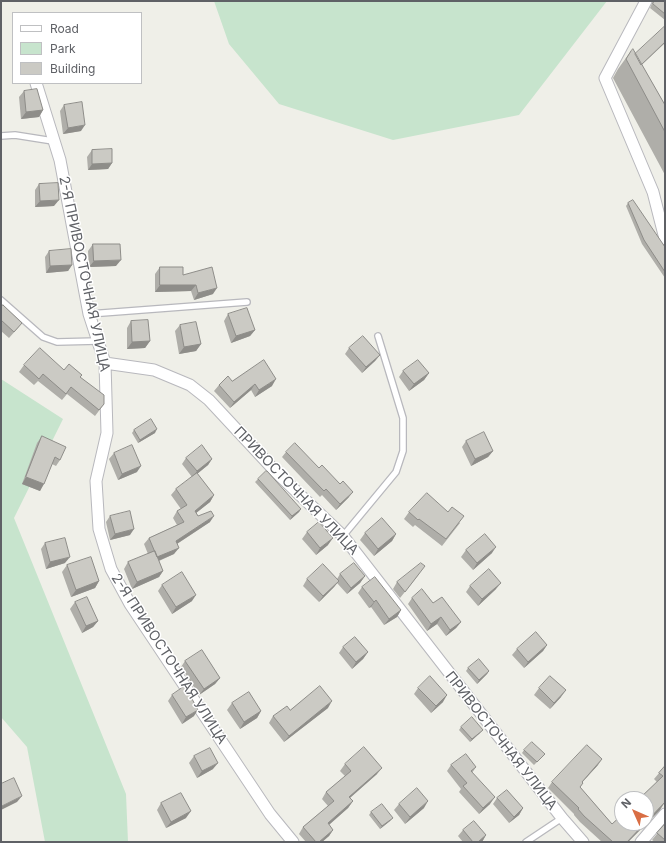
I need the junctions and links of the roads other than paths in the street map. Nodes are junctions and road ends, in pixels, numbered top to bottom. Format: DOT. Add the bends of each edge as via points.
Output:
graph roads {
  1 [pos="646,1"];
  2 [pos="36,84"];
  3 [pos="1,136"];
  4 [pos="53,141"];
  5 [pos="665,239"];
  6 [pos="1,300"];
  7 [pos="247,302"];
  8 [pos="90,314"];
  9 [pos="378,336"];
  10 [pos="98,341"];
  11 [pos="105,363"];
  12 [pos="343,536"];
  13 [pos="665,814"];
  14 [pos="562,818"];
  15 [pos="293,842"];
  16 [pos="526,842"];
  17 [pos="583,842"];
  18 [pos="641,842"];
  1 -- 5 [label="street" via="605,78 653,192"];
  2 -- 4 [label="street, 2-Я ПРИВОСТОЧНАЯ УЛИЦА"];
  3 -- 4 [label="lane" via="15,135"];
  4 -- 8 [label="street, 2-Я ПРИВОСТОЧНАЯ УЛИЦА" via="60,160"];
  6 -- 10 [label="lane" via="43,337 57,342"];
  7 -- 8 [label="lane"];
  8 -- 10 [label="street, 2-Я ПРИВОСТОЧНАЯ УЛИЦА"];
  9 -- 12 [label="lane" via="404,418 403,451 396,472"];
  10 -- 11 [label="street, 2-Я ПРИВОСТОЧНАЯ УЛИЦА"];
  11 -- 12 [label="street, ПРИВОСТОЧНАЯ УЛИЦА" via="154,370 190,385 209,400 276,472"];
  11 -- 15 [label="street, 2-Я ПРИВОСТОЧНАЯ УЛИЦА" via="107,433 96,481 99,529 111,569 130,604 270,814"];
  12 -- 14 [label="street, ПРИВОСТОЧНАЯ УЛИЦА"];
  13 -- 18 [label="street"];
  14 -- 16 [label="lane"];
  14 -- 17 [label="street, ПРИВОСТОЧНАЯ УЛИЦА"];
}
